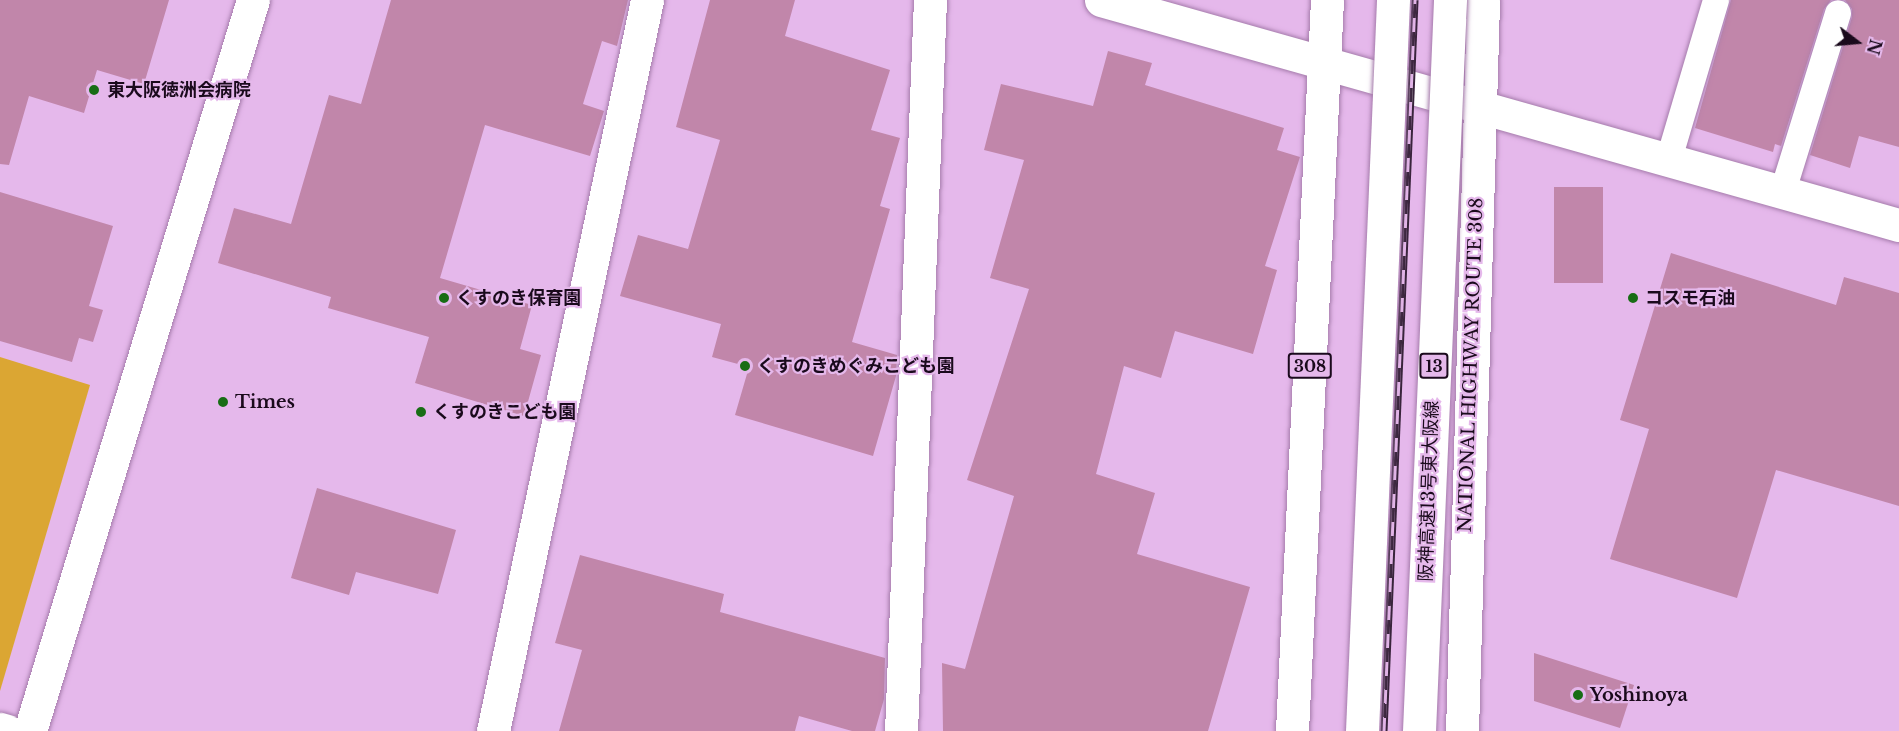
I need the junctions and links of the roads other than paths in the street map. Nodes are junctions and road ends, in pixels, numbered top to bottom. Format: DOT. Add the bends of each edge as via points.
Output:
graph roads {
  1 [pos="253,0"];
  2 [pos="647,0"];
  3 [pos="930,0"];
  4 [pos="1101,0"];
  5 [pos="1327,0"];
  6 [pos="1393,0"];
  7 [pos="1450,0"];
  8 [pos="1483,0"];
  9 [pos="1716,0"];
  10 [pos="1838,13"];
  11 [pos="1325,64"];
  12 [pos="1478,105"];
  13 [pos="1669,159"];
  14 [pos="1783,191"];
  15 [pos="1899,225"];
  16 [pos="0,729"];
  17 [pos="7,731"];
  18 [pos="30,731"];
  19 [pos="494,731"];
  20 [pos="901,731"];
  21 [pos="1292,731"];
  22 [pos="1362,731"];
  23 [pos="1419,731"];
  24 [pos="1462,731"];
  1 -- 18 [label="main road"];
  2 -- 19 [label="main road"];
  3 -- 20 [label="main road"];
  4 -- 11 [label="main road"];
  5 -- 11 [label="main road, 308"];
  6 -- 22 [label="main road, bridge"];
  7 -- 23 [label="main road, 阪神高速13号東大阪線 / 13, bridge"];
  8 -- 12 [label="main road, NATIONAL HIGHWAY ROUTE 308"];
  9 -- 13 [label="lane"];
  10 -- 14 [label="lane"];
  11 -- 12 [label="main road"];
  11 -- 21 [label="main road, 308"];
  12 -- 13 [label="main road"];
  12 -- 24 [label="main road, NATIONAL HIGHWAY ROUTE 308"];
  13 -- 14 [label="main road"];
  14 -- 15 [label="main road"];
  16 -- 17 [label="main road"];
}
